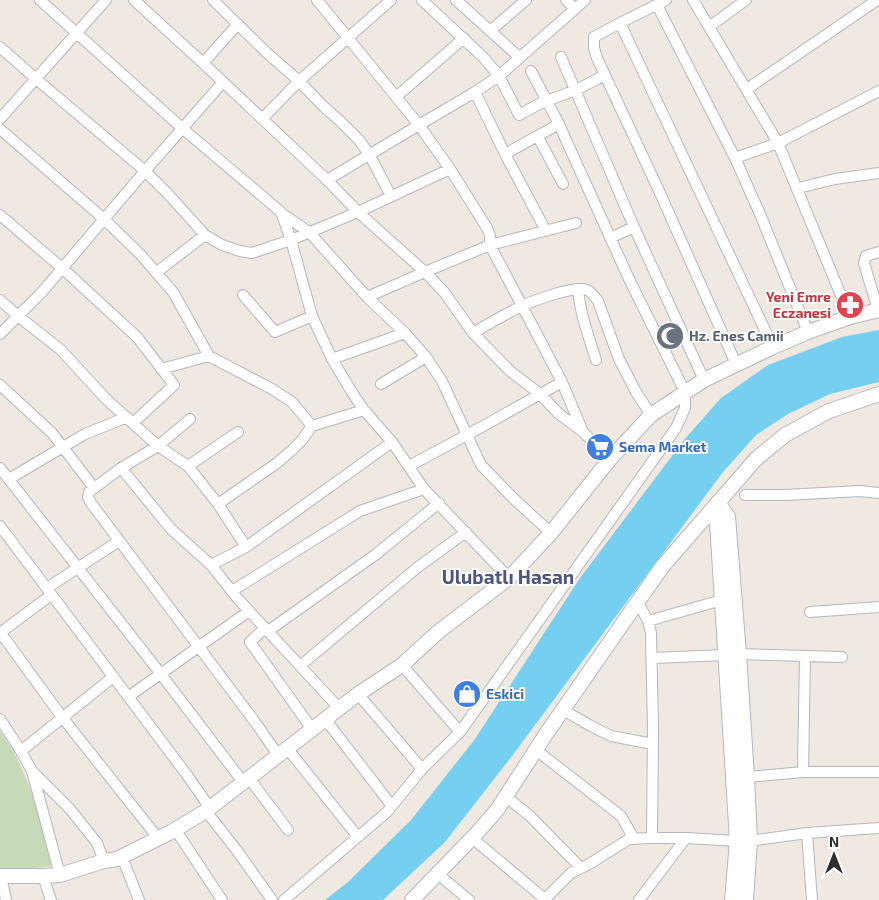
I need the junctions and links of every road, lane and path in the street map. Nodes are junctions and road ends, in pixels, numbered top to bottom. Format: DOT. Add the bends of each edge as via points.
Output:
graph roads {
  1 [pos="40,0"];
  2 [pos="106,0"];
  3 [pos="134,0"];
  4 [pos="213,0"];
  5 [pos="391,0"];
  6 [pos="422,0"];
  7 [pos="526,0"];
  8 [pos="566,0"];
  9 [pos="584,0"];
  10 [pos="666,0"];
  11 [pos="693,0"];
  12 [pos="746,0"];
  13 [pos="877,0"];
  14 [pos="460,1"];
  15 [pos="322,2"];
  16 [pos="657,5"];
  17 [pos="575,9"];
  18 [pos="620,22"];
  19 [pos="238,24"];
  20 [pos="709,27"];
  21 [pos="490,31"];
  22 [pos="77,32"];
  23 [pos="348,38"];
  24 [pos="464,38"];
  25 [pos="0,47"];
  26 [pos="519,57"];
  27 [pos="561,57"];
  28 [pos="203,63"];
  29 [pos="531,71"];
  30 [pos="605,75"];
  31 [pos="499,76"];
  32 [pos="35,78"];
  33 [pos="300,81"];
  34 [pos="223,82"];
  35 [pos="576,90"];
  36 [pos="747,90"];
  37 [pos="879,91"];
  38 [pos="475,92"];
  39 [pos="396,97"];
  40 [pos="547,101"];
  41 [pos="0,118"];
  42 [pos="262,119"];
  43 [pos="419,124"];
  44 [pos="559,124"];
  45 [pos="182,128"];
  46 [pos="0,130"];
  47 [pos="538,137"];
  48 [pos="778,142"];
  49 [pos="369,154"];
  50 [pos="505,154"];
  51 [pos="735,158"];
  52 [pos="450,169"];
  53 [pos="145,171"];
  54 [pos="879,173"];
  55 [pos="327,180"];
  56 [pos="563,184"];
  57 [pos="798,188"];
  58 [pos="391,196"];
  59 [pos="280,212"];
  60 [pos="358,212"];
  61 [pos="0,214"];
  62 [pos="104,219"];
  63 [pos="576,223"];
  64 [pos="634,227"];
  65 [pos="546,231"];
  66 [pos="309,232"];
  67 [pos="205,235"];
  68 [pos="610,238"];
  69 [pos="291,240"];
  70 [pos="490,245"];
  71 [pos="879,252"];
  72 [pos="62,268"];
  73 [pos="157,272"];
  74 [pos="425,272"];
  75 [pos="578,289"];
  76 [pos="243,295"];
  77 [pos="368,297"];
  78 [pos="0,300"];
  79 [pos="522,306"];
  80 [pos="878,310"];
  81 [pos="18,316"];
  82 [pos="312,316"];
  83 [pos="850,317"];
  84 [pos="808,332"];
  85 [pos="405,333"];
  86 [pos="473,333"];
  87 [pos="0,334"];
  88 [pos="773,347"];
  89 [pos="209,356"];
  90 [pos="426,357"];
  91 [pos="332,359"];
  92 [pos="596,360"];
  93 [pos="736,364"];
  94 [pos="162,369"];
  95 [pos="704,380"];
  96 [pos="562,382"];
  97 [pos="382,384"];
  98 [pos="0,386"];
  99 [pos="685,392"];
  100 [pos="540,394"];
  101 [pos="879,394"];
  102 [pos="364,410"];
  103 [pos="651,415"];
  104 [pos="190,419"];
  105 [pos="130,420"];
  106 [pos="312,426"];
  107 [pos="238,432"];
  108 [pos="583,432"];
  109 [pos="467,435"];
  110 [pos="392,442"];
  111 [pos="158,446"];
  112 [pos="63,447"];
  113 [pos="610,459"];
  114 [pos="188,466"];
  115 [pos="409,466"];
  116 [pos="121,468"];
  117 [pos="3,474"];
  118 [pos="94,488"];
  119 [pos="424,489"];
  120 [pos="879,493"];
  121 [pos="745,495"];
  122 [pos="439,503"];
  123 [pos="218,504"];
  124 [pos="714,507"];
  125 [pos="2,532"];
  126 [pos="466,532"];
  127 [pos="551,533"];
  128 [pos="119,541"];
  129 [pos="246,547"];
  130 [pos="211,565"];
  131 [pos="78,567"];
  132 [pos="510,578"];
  133 [pos="232,591"];
  134 [pos="49,592"];
  135 [pos="722,600"];
  136 [pos="638,602"];
  137 [pos="879,607"];
  138 [pos="248,611"];
  139 [pos="810,612"];
  140 [pos="648,621"];
  141 [pos="266,630"];
  142 [pos="0,633"];
  143 [pos="198,647"];
  144 [pos="739,654"];
  145 [pos="725,655"];
  146 [pos="804,656"];
  147 [pos="842,657"];
  148 [pos="652,658"];
  149 [pos="402,665"];
  150 [pos="300,666"];
  151 [pos="160,674"];
  152 [pos="113,677"];
  153 [pos="358,694"];
  154 [pos="128,697"];
  155 [pos="339,708"];
  156 [pos="563,710"];
  157 [pos="62,717"];
  158 [pos="0,719"];
  159 [pos="325,719"];
  160 [pos="312,729"];
  161 [pos="460,732"];
  162 [pos="653,744"];
  163 [pos="536,750"];
  164 [pos="21,751"];
  165 [pos="282,752"];
  166 [pos="422,769"];
  167 [pos="32,771"];
  168 [pos="803,772"];
  169 [pos="879,772"];
  170 [pos="747,777"];
  171 [pos="246,780"];
  172 [pos="506,796"];
  173 [pos="392,806"];
  174 [pos="208,809"];
  175 [pos="879,828"];
  176 [pos="175,829"];
  177 [pos="288,830"];
  178 [pos="807,833"];
  179 [pos="358,837"];
  180 [pos="158,838"];
  181 [pos="472,838"];
  182 [pos="652,838"];
  183 [pos="686,838"];
  184 [pos="634,839"];
  185 [pos="743,841"];
  186 [pos="122,857"];
  187 [pos="104,861"];
  188 [pos="581,868"];
  189 [pos="438,874"];
  190 [pos="60,875"];
  191 [pos="0,876"];
  192 [pos="43,876"];
  193 [pos="418,898"];
  194 [pos="545,899"];
  195 [pos="6,900"];
  196 [pos="51,900"];
  197 [pos="139,900"];
  198 [pos="222,900"];
  199 [pos="272,900"];
  200 [pos="284,900"];
  201 [pos="469,900"];
  202 [pos="639,900"];
  203 [pos="732,900"];
  204 [pos="746,900"];
  205 [pos="812,900"];
  1 -- 22 [label="street"];
  2 -- 22 [label="street"];
  3 -- 28 [label="street"];
  4 -- 19 [label="street"];
  5 -- 23 [label="street"];
  6 -- 24 [label="street"];
  7 -- 21 [label="street"];
  8 -- 17 [label="street"];
  9 -- 17 [label="street"];
  10 -- 16 [label="street"];
  11 -- 20 [label="street"];
  12 -- 20 [label="street"];
  13 -- 36 [label="street"];
  14 -- 21 [label="street"];
  15 -- 23 [label="street"];
  16 -- 18 [label="street"];
  16 -- 51 [label="street"];
  17 -- 26 [label="street"];
  18 -- 30 [label="street" via="594,37 594,48"];
  18 -- 88 [label="street"];
  19 -- 28 [label="street"];
  19 -- 33 [label="street"];
  20 -- 36 [label="street"];
  21 -- 26 [label="street"];
  22 -- 32 [label="street"];
  22 -- 45 [label="street"];
  23 -- 33 [label="street"];
  23 -- 39 [label="street"];
  24 -- 31 [label="street"];
  24 -- 39 [label="street"];
  25 -- 32 [label="street"];
  26 -- 31 [label="street"];
  27 -- 35 [label="street"];
  28 -- 34 [label="street"];
  29 -- 40 [label="street"];
  30 -- 35 [label="street"];
  30 -- 93 [label="street"];
  31 -- 38 [label="street"];
  31 -- 40 [label="street" via="519,115"];
  32 -- 41 [label="street"];
  32 -- 53 [label="street"];
  33 -- 42 [label="street"];
  33 -- 49 [label="street"];
  34 -- 42 [label="street"];
  34 -- 45 [label="street"];
  35 -- 40 [label="street"];
  35 -- 64 [label="street"];
  36 -- 48 [label="street"];
  37 -- 48 [label="street"];
  38 -- 43 [label="street"];
  38 -- 50 [label="street"];
  39 -- 43 [label="street"];
  40 -- 44 [label="street"];
  42 -- 55 [label="street"];
  43 -- 49 [label="street"];
  43 -- 52 [label="street"];
  44 -- 47 [label="street"];
  44 -- 68 [label="street"];
  45 -- 53 [label="street"];
  45 -- 59 [label="street"];
  46 -- 62 [label="street"];
  47 -- 50 [label="street"];
  47 -- 56 [label="street"];
  48 -- 51 [label="street"];
  48 -- 57 [label="street"];
  49 -- 55 [label="street"];
  49 -- 58 [label="street"];
  50 -- 65 [label="street"];
  51 -- 84 [label="street"];
  52 -- 58 [label="street"];
  52 -- 70 [label="street" via="487,228"];
  53 -- 62 [label="street"];
  53 -- 67 [label="street"];
  54 -- 57 [label="street"];
  55 -- 60 [label="street"];
  57 -- 83 [label="street"];
  58 -- 60 [label="street"];
  59 -- 66 [label="street"];
  59 -- 69 [label="street"];
  60 -- 66 [label="street"];
  60 -- 74 [label="street"];
  61 -- 72 [label="street"];
  62 -- 72 [label="street"];
  62 -- 73 [label="street"];
  63 -- 65 [label="street"];
  64 -- 68 [label="street"];
  64 -- 95 [label="street"];
  65 -- 70 [label="street"];
  66 -- 69 [label="street"];
  66 -- 77 [label="street"];
  67 -- 69 [label="street" via="252,253"];
  67 -- 73 [label="street"];
  68 -- 99 [label="street"];
  69 -- 82 [label="street"];
  70 -- 74 [label="street"];
  70 -- 79 [label="street"];
  71 -- 80 [label="street" via="866,256 864,263"];
  72 -- 81 [label="street"];
  72 -- 94 [label="street" via="137,337"];
  73 -- 89 [label="street" via="173,292"];
  74 -- 77 [label="street"];
  74 -- 86 [label="street" via="444,292"];
  75 -- 79 [label="street"];
  75 -- 92 [label="street" via="583,320"];
  75 -- 103 [label="street" via="587,290 598,301 620,359"];
  76 -- 82 [label="street" via="275,332"];
  77 -- 85 [label="street"];
  78 -- 81 [label="street"];
  79 -- 86 [label="street"];
  79 -- 96 [label="street"];
  80 -- 83 [label="main road"];
  81 -- 87 [label="street"];
  81 -- 105 [label="street" via="61,350"];
  82 -- 91 [label="street"];
  83 -- 84 [label="main road"];
  84 -- 88 [label="main road"];
  85 -- 90 [label="street"];
  85 -- 91 [label="street"];
  86 -- 100 [label="street" via="510,371"];
  88 -- 93 [label="main road"];
  89 -- 94 [label="street"];
  89 -- 106 [label="street" via="292,402"];
  90 -- 97 [label="street"];
  90 -- 109 [label="street" via="442,380"];
  91 -- 102 [label="street"];
  93 -- 95 [label="main road"];
  94 -- 105 [label="street" via="174,385"];
  95 -- 99 [label="main road"];
  96 -- 100 [label="street"];
  96 -- 108 [label="street"];
  98 -- 112 [label="street"];
  99 -- 103 [label="main road"];
  99 -- 161 [label="street" via="685,408 676,428"];
  100 -- 108 [label="street"];
  100 -- 109 [label="street"];
  101 -- 124 [label="main road" via="829,411 785,435 756,459"];
  102 -- 106 [label="street"];
  102 -- 110 [label="street"];
  103 -- 113 [label="main road"];
  104 -- 111 [label="street"];
  105 -- 111 [label="street"];
  105 -- 112 [label="street" via="85,434"];
  106 -- 123 [label="street" via="277,463"];
  107 -- 114 [label="street"];
  108 -- 113 [label="street"];
  109 -- 115 [label="street"];
  109 -- 127 [label="street" via="481,465"];
  110 -- 115 [label="street"];
  110 -- 129 [label="street"];
  111 -- 114 [label="street"];
  111 -- 116 [label="street"];
  112 -- 117 [label="street"];
  112 -- 118 [label="street"];
  113 -- 127 [label="main road"];
  114 -- 123 [label="street"];
  115 -- 119 [label="street"];
  116 -- 118 [label="street"];
  116 -- 130 [label="street" via="171,529"];
  117 -- 131 [label="street"];
  118 -- 128 [label="street" via="88,498"];
  119 -- 122 [label="street"];
  119 -- 133 [label="street" via="360,511"];
  120 -- 121 [label="street"];
  122 -- 126 [label="street"];
  122 -- 141 [label="street" via="375,555"];
  123 -- 129 [label="street"];
  124 -- 135 [label="main road"];
  124 -- 136 [label="main road" via="662,567"];
  124 -- 144 [label="main road" via="728,517"];
  125 -- 134 [label="street"];
  126 -- 132 [label="street"];
  126 -- 150 [label="street" via="418,567"];
  127 -- 132 [label="main road"];
  128 -- 131 [label="street"];
  128 -- 143 [label="street"];
  129 -- 130 [label="street"];
  130 -- 133 [label="street"];
  131 -- 134 [label="street"];
  131 -- 151 [label="street"];
  132 -- 149 [label="main road" via="438,632"];
  133 -- 138 [label="street"];
  134 -- 142 [label="street"];
  134 -- 152 [label="street"];
  135 -- 140 [label="street"];
  135 -- 145 [label="main road"];
  136 -- 140 [label="street"];
  136 -- 156 [label="main road"];
  137 -- 139 [label="street"];
  138 -- 141 [label="street"];
  138 -- 143 [label="street"];
  140 -- 148 [label="street"];
  141 -- 150 [label="street"];
  141 -- 160 [label="street" via="250,642"];
  142 -- 157 [label="street"];
  143 -- 151 [label="street"];
  143 -- 165 [label="street"];
  144 -- 146 [label="street"];
  144 -- 170 [label="main road"];
  145 -- 148 [label="street"];
  145 -- 185 [label="main road"];
  146 -- 147 [label="street"];
  146 -- 168 [label="street"];
  148 -- 162 [label="street"];
  149 -- 153 [label="main road"];
  149 -- 161 [label="street"];
  150 -- 155 [label="street"];
  151 -- 154 [label="street"];
  151 -- 171 [label="street"];
  152 -- 154 [label="street"];
  152 -- 157 [label="street"];
  153 -- 155 [label="main road"];
  153 -- 166 [label="street"];
  154 -- 174 [label="street"];
  155 -- 159 [label="main road"];
  156 -- 162 [label="street" via="611,736"];
  156 -- 163 [label="main road"];
  157 -- 164 [label="street"];
  157 -- 180 [label="street"];
  158 -- 164 [label="street"];
  159 -- 160 [label="main road"];
  159 -- 173 [label="street"];
  160 -- 165 [label="main road"];
  161 -- 166 [label="street"];
  162 -- 182 [label="street"];
  163 -- 172 [label="main road"];
  163 -- 184 [label="street" via="621,816"];
  164 -- 167 [label="street"];
  165 -- 171 [label="main road"];
  165 -- 179 [label="street"];
  166 -- 173 [label="street"];
  167 -- 187 [label="street" via="70,809 96,843"];
  167 -- 190 [label="street"];
  168 -- 169 [label="street"];
  168 -- 170 [label="street"];
  170 -- 185 [label="main road"];
  171 -- 174 [label="main road"];
  171 -- 177 [label="street"];
  172 -- 181 [label="main road"];
  172 -- 188 [label="street"];
  173 -- 179 [label="street"];
  174 -- 176 [label="main road"];
  174 -- 199 [label="street"];
  175 -- 178 [label="street"];
  176 -- 180 [label="main road"];
  176 -- 198 [label="street"];
  178 -- 185 [label="street"];
  178 -- 205 [label="street"];
  179 -- 200 [label="street"];
  180 -- 186 [label="main road"];
  181 -- 189 [label="main road"];
  181 -- 194 [label="street"];
  182 -- 183 [label="street"];
  182 -- 184 [label="street"];
  183 -- 185 [label="street"];
  183 -- 202 [label="street"];
  184 -- 188 [label="street"];
  185 -- 203 [label="main road"];
  185 -- 204 [label="main road"];
  186 -- 187 [label="main road"];
  186 -- 197 [label="street"];
  187 -- 190 [label="main road"];
  188 -- 194 [label="street" via="571,873"];
  189 -- 193 [label="main road"];
  189 -- 201 [label="street"];
  190 -- 192 [label="main road"];
  191 -- 192 [label="main road"];
  191 -- 195 [label="street"];
  192 -- 196 [label="street"];
}
